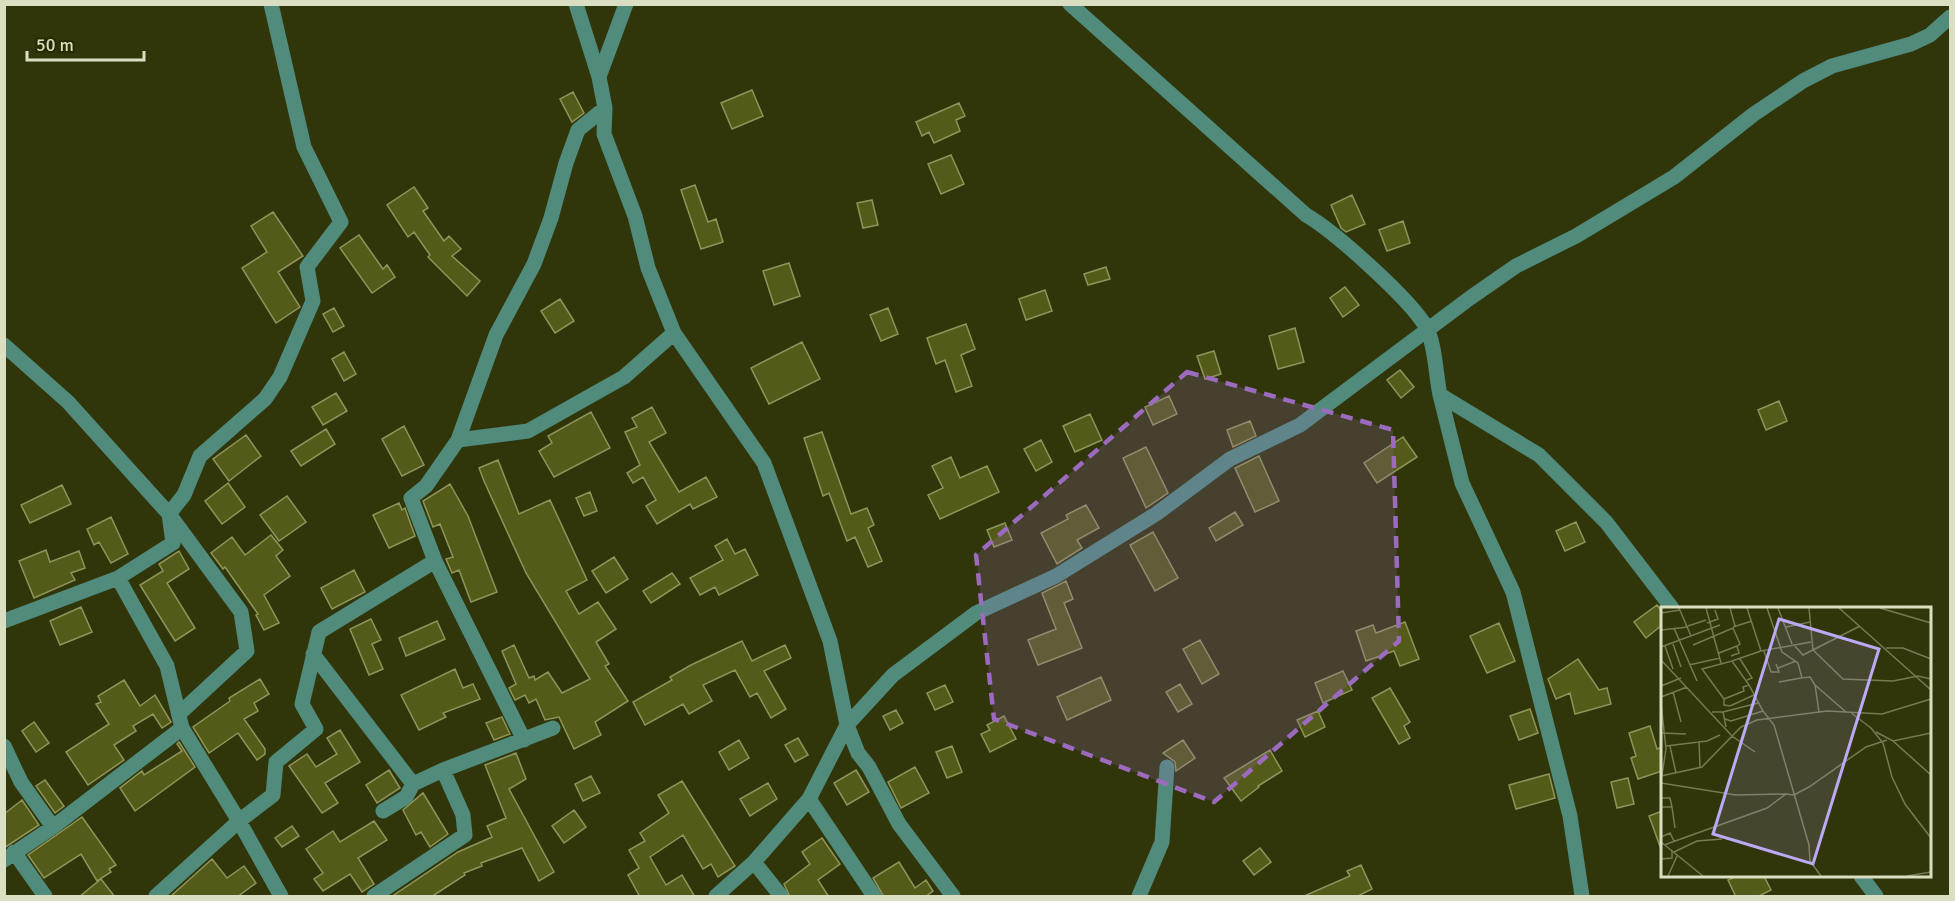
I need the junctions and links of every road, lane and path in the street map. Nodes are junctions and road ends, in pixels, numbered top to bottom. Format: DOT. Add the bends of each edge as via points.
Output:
graph roads {
  1 [pos="271,4"];
  2 [pos="576,4"];
  3 [pos="626,4"];
  4 [pos="1070,4"];
  5 [pos="1950,17"];
  6 [pos="599,77"];
  7 [pos="605,108"];
  8 [pos="1428,329"];
  9 [pos="674,333"];
  10 [pos="4,345"];
  11 [pos="1440,395"];
  12 [pos="458,441"];
  13 [pos="169,513"];
  14 [pos="435,561"];
  15 [pos="118,578"];
  16 [pos="1670,607"];
  17 [pos="4,621"];
  18 [pos="313,654"];
  19 [pos="181,720"];
  20 [pos="847,725"];
  21 [pos="553,728"];
  22 [pos="524,740"];
  23 [pos="4,746"];
  24 [pos="1167,767"];
  25 [pos="443,770"];
  26 [pos="413,784"];
  27 [pos="809,800"];
  28 [pos="383,811"];
  29 [pos="240,821"];
  30 [pos="53,827"];
  31 [pos="9,856"];
  32 [pos="754,862"];
  33 [pos="1862,877"];
  34 [pos="45,897"];
  35 [pos="156,897"];
  36 [pos="280,897"];
  37 [pos="374,897"];
  38 [pos="716,897"];
  39 [pos="781,897"];
  40 [pos="874,897"];
  41 [pos="953,897"];
  42 [pos="1139,897"];
  43 [pos="1582,897"];
  44 [pos="1876,897"];
  1 -- 13 [label="street" via="304,147 341,222 307,267 314,301 280,377 265,399 200,456 184,495"];
  2 -- 6 [label="street"];
  3 -- 6 [label="street"];
  4 -- 8 [label="street" via="1306,215 1324,226 1412,308"];
  5 -- 8 [label="street" via="1930,35 1911,44 1832,66 1803,81 1674,177 1516,267"];
  6 -- 7 [label="street"];
  7 -- 9 [label="street" via="604,134"];
  7 -- 12 [label="street" via="578,130 552,218 534,264 496,335"];
  8 -- 11 [label="street"];
  8 -- 20 [label="street" via="1300,425 1230,459 1156,514 1056,576 976,614 893,675"];
  9 -- 12 [label="street" via="624,377 528,431"];
  9 -- 20 [label="street" via="764,463 830,641"];
  10 -- 13 [label="street" via="68,402"];
  11 -- 16 [label="street" via="1539,455 1606,522"];
  11 -- 43 [label="street" via="1462,483 1513,591 1570,816"];
  12 -- 14 [label="street" via="426,486 411,498"];
  13 -- 15 [label="street" via="173,543"];
  13 -- 19 [label="street" via="241,612 247,651"];
  14 -- 18 [label="street" via="319,632"];
  14 -- 22 [label="street"];
  15 -- 17 [label="street"];
  15 -- 19 [label="street" via="167,666"];
  18 -- 26 [label="street"];
  18 -- 29 [label="street" via="302,704 316,729 276,762 273,795"];
  19 -- 29 [label="street"];
  19 -- 30 [label="street"];
  20 -- 27 [label="street"];
  20 -- 41 [label="street" via="858,753 899,824"];
  21 -- 22 [label="street"];
  22 -- 25 [label="street"];
  23 -- 30 [label="street" via="21,782"];
  24 -- 42 [label="street" via="1162,842"];
  25 -- 26 [label="street"];
  25 -- 37 [label="street" via="463,815 465,836"];
  26 -- 28 [label="street" via="405,797"];
  27 -- 32 [label="street"];
  27 -- 40 [label="street"];
  29 -- 35 [label="street"];
  29 -- 36 [label="street"];
  30 -- 31 [label="street"];
  31 -- 34 [label="street"];
  32 -- 38 [label="street"];
  32 -- 39 [label="street"];
  33 -- 44 [label="street"];
}
